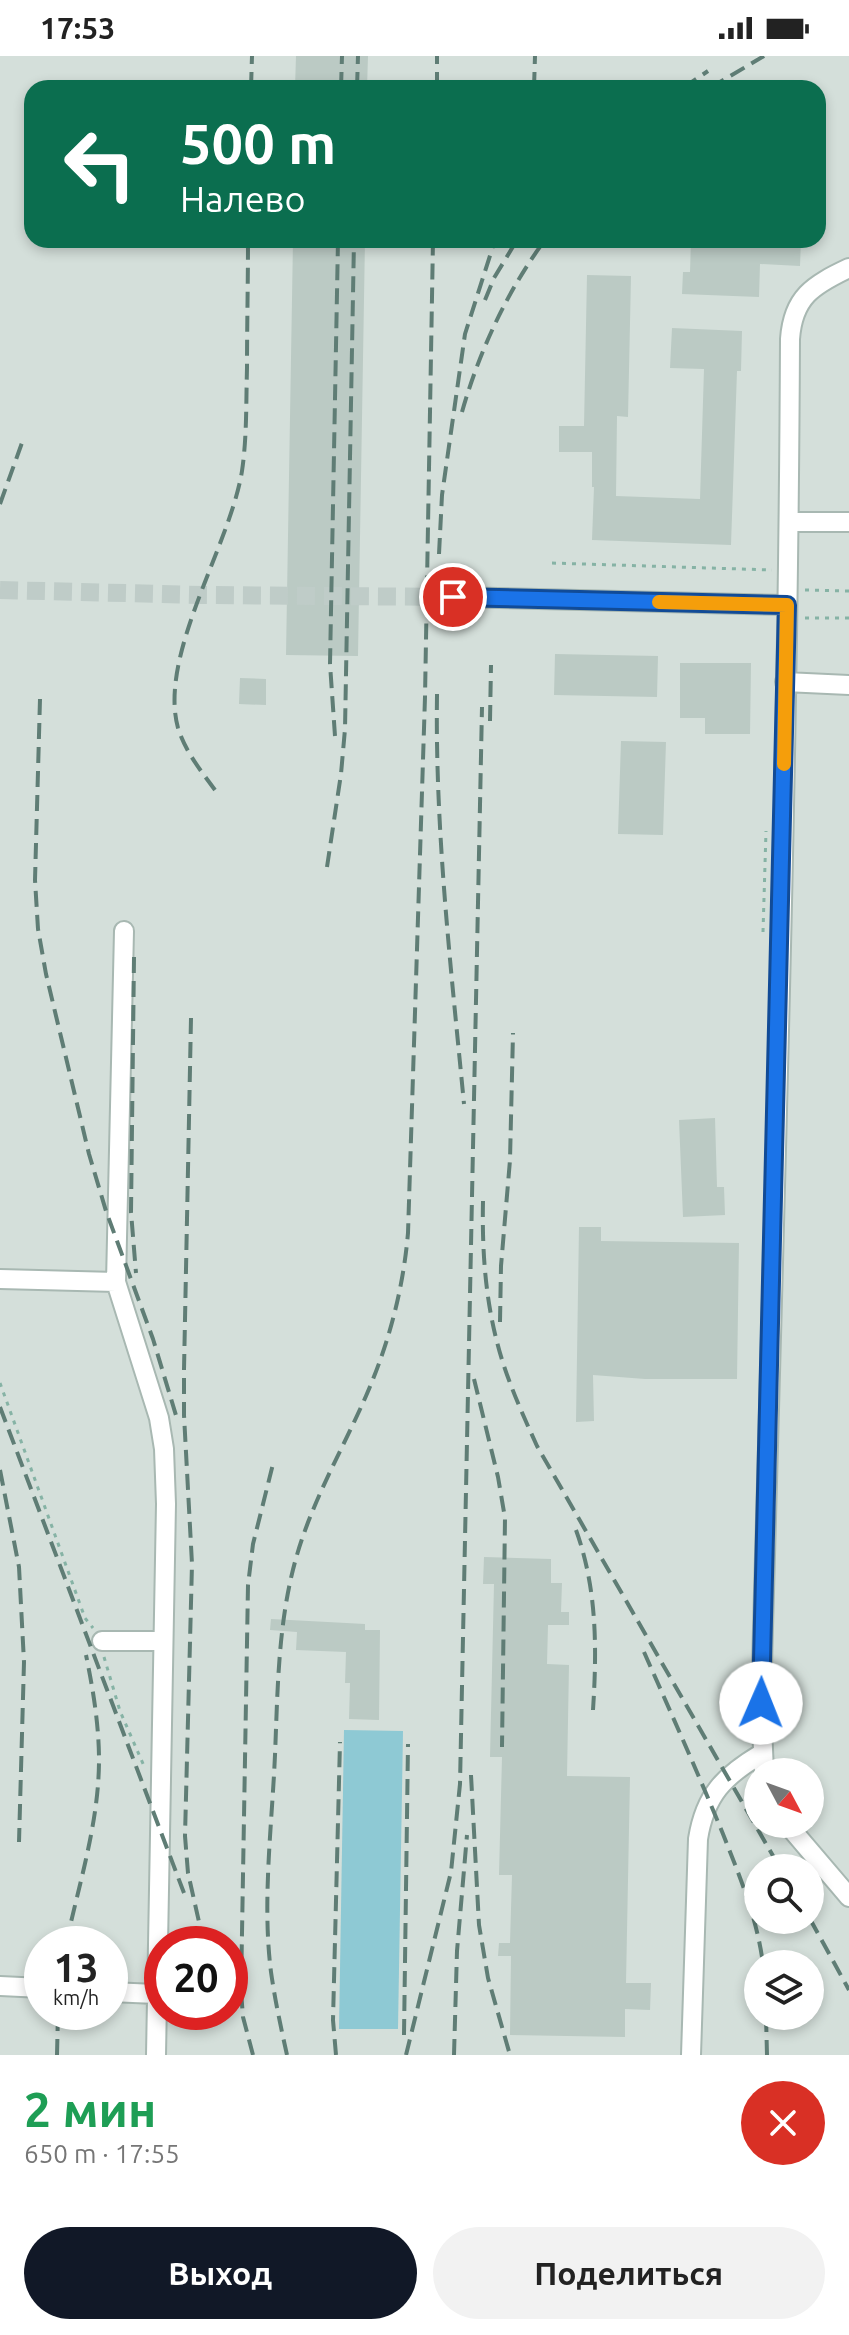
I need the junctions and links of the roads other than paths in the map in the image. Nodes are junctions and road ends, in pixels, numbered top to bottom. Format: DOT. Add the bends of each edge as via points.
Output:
graph roads {
  1 [pos="849,268"];
  2 [pos="789,522"];
  3 [pos="849,522"];
  4 [pos="453,597"];
  5 [pos="787,605"];
  6 [pos="785,682"];
  7 [pos="849,685"];
  8 [pos="124,931"];
  9 [pos="0,1279"];
  10 [pos="116,1282"];
  11 [pos="102,1641"];
  12 [pos="163,1641"];
  13 [pos="762,1758"];
  14 [pos="744,1766"];
  15 [pos="799,1838"];
  16 [pos="849,1897"];
  17 [pos="157,1926"];
  18 [pos="0,1986"];
  19 [pos="24,1987"];
  20 [pos="156,2030"];
  21 [pos="156,2055"];
  22 [pos="691,2055"];
  1 -- 2 [label="lane" via="811,289 791,323"];
  2 -- 3 [label="lane"];
  2 -- 5 [label="lane"];
  4 -- 5 [label="lane"];
  5 -- 6 [label="lane"];
  6 -- 7 [label="lane"];
  6 -- 13 [label="lane"];
  8 -- 10 [label="lane"];
  9 -- 10 [label="lane"];
  10 -- 12 [label="lane" via="162,1434"];
  11 -- 12 [label="lane"];
  12 -- 17 [label="lane"];
  14 -- 22 [label="lane" via="718,1787 700,1826"];
  15 -- 16 [label="lane"];
  18 -- 19 [label="lane"];
  20 -- 21 [label="lane"];
}
